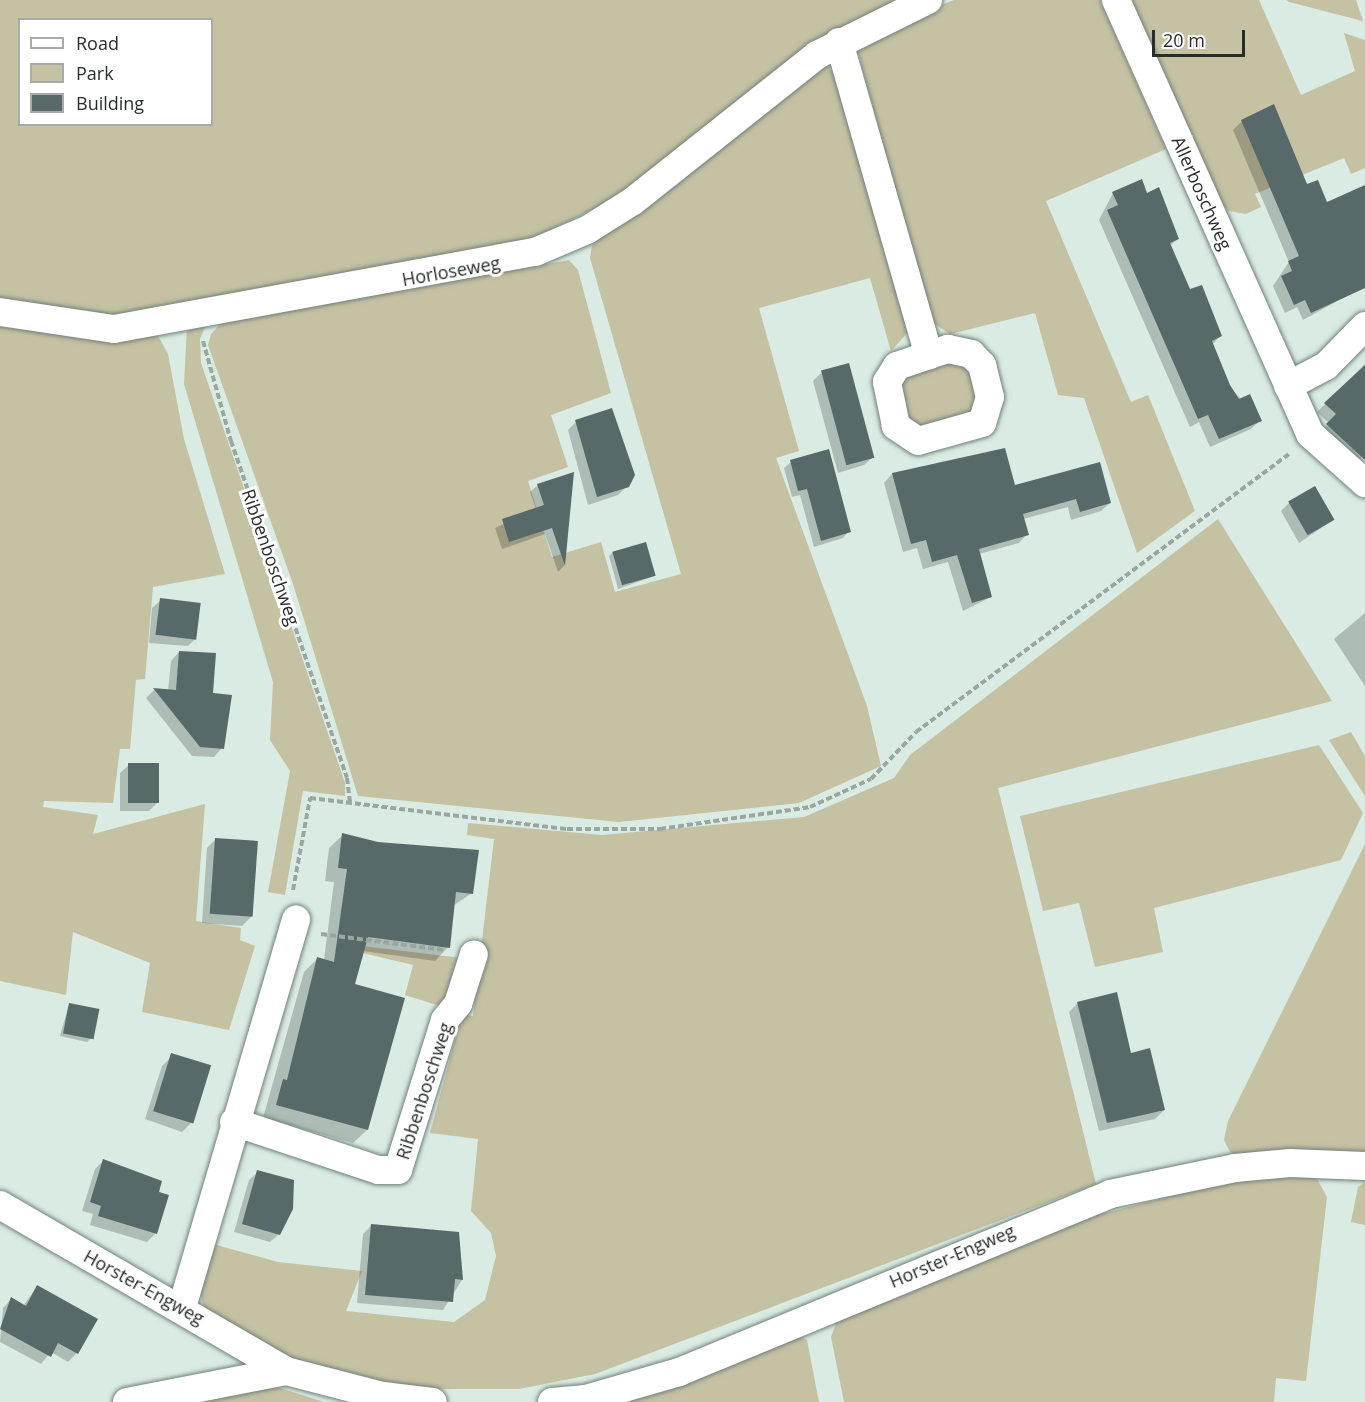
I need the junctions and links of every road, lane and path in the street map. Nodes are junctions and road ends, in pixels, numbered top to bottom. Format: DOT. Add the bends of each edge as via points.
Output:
graph roads {
  1 [pos="928,0"];
  2 [pos="1116,0"];
  3 [pos="838,42"];
  4 [pos="0,312"];
  5 [pos="212,312"];
  6 [pos="1365,326"];
  7 [pos="929,355"];
  8 [pos="1288,386"];
  9 [pos="1310,434"];
  10 [pos="1365,483"];
  11 [pos="350,802"];
  12 [pos="294,925"];
  13 [pos="474,954"];
  14 [pos="234,1122"];
  15 [pos="1365,1166"];
  16 [pos="0,1205"];
  17 [pos="182,1307"];
  18 [pos="286,1371"];
  19 [pos="127,1402"];
  20 [pos="433,1402"];
  21 [pos="552,1402"];
  1 -- 3 [label="street, Horloseweg"];
  2 -- 8 [label="street, Allerboschweg"];
  3 -- 5 [label="street, Horloseweg" via="762,95 633,201 561,242 508,261"];
  3 -- 7 [label="street"];
  4 -- 5 [label="street, Horloseweg" via="95,330"];
  5 -- 11 [label="path, Ribbenboschweg" via="204,358 347,778"];
  6 -- 8 [label="street" via="1326,366"];
  8 -- 9 [label="street, Allerboschweg"];
  9 -- 10 [label="street, Allerboschweg"];
  9 -- 11 [label="path" via="916,732 871,779 794,811 660,829 567,829"];
  11 -- 12 [label="path" via="310,798 290,905"];
  12 -- 13 [label="path"];
  12 -- 14 [label="street"];
  13 -- 14 [label="street, Ribbenboschweg" via="458,1004 445,1020 398,1170 378,1170"];
  14 -- 17 [label="street"];
  15 -- 21 [label="street, Horster-Engweg" via="1290,1162 1235,1168 1110,1194 679,1372 586,1399"];
  16 -- 17 [label="street, Horster-Engweg"];
  17 -- 18 [label="street, Horster-Engweg"];
  18 -- 19 [label="street, Horster-Engweg"];
  18 -- 20 [label="street, Horster-Engweg" via="383,1396"];
}
